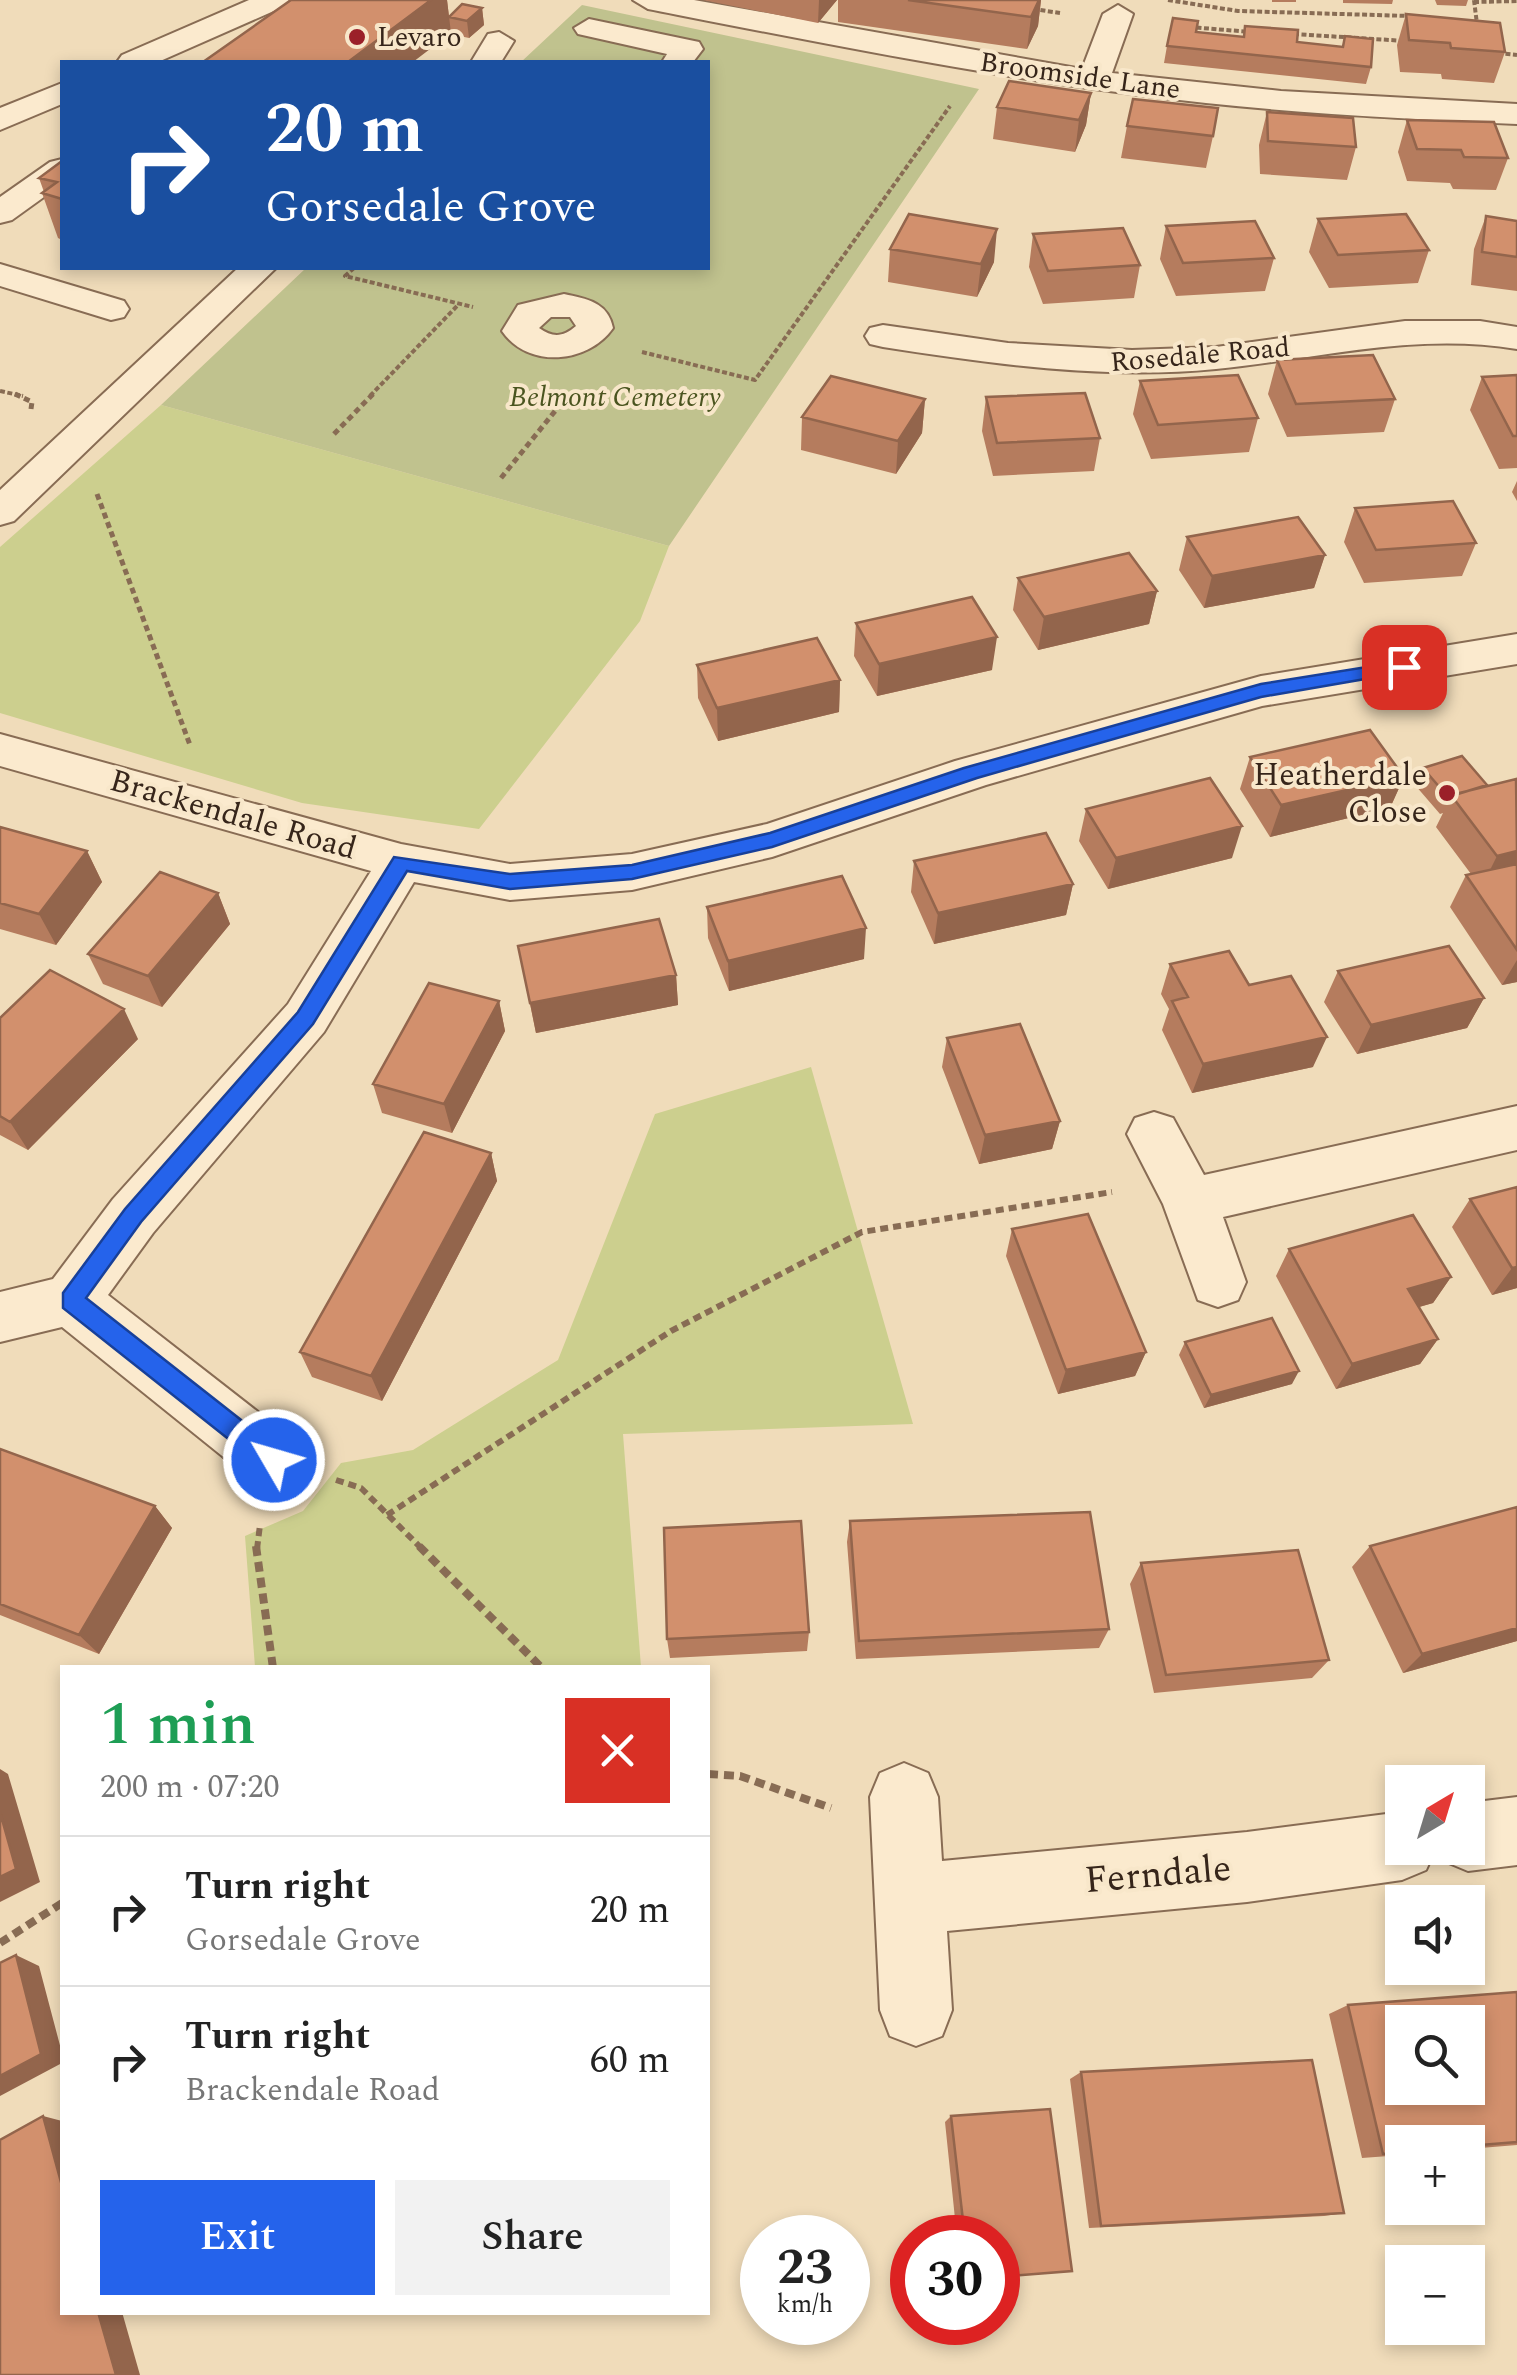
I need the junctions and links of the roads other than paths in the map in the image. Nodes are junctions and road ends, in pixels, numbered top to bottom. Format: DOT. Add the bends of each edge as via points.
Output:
graph roads {
  1 [pos="274,0"];
  2 [pos="616,0"];
  3 [pos="648,0"];
  4 [pos="1118,14"];
  5 [pos="138,60"];
  6 [pos="679,60"];
  7 [pos="1094,80"];
  8 [pos="56,101"];
  9 [pos="1517,114"];
  10 [pos="0,120"];
  11 [pos="60,170"];
  12 [pos="0,212"];
  13 [pos="256,270"];
  14 [pos="0,275"];
  15 [pos="111,309"];
  16 [pos="883,336"];
  17 [pos="1517,338"];
  18 [pos="598,341"];
  19 [pos="4,504"];
  20 [pos="1515,651"];
  21 [pos="0,750"];
  22 [pos="402,862"];
  23 [pos="1517,1128"];
  24 [pos="1154,1134"];
  25 [pos="1190,1201"];
  26 [pos="1218,1282"];
  27 [pos="71,1300"];
  28 [pos="0,1317"];
  29 [pos="274,1460"];
  30 [pos="904,1797"];
  31 [pos="1517,1831"];
  32 [pos="1485,1836"];
  33 [pos="1385,1848"];
  34 [pos="912,1899"];
  35 [pos="916,2010"];
  1 -- 5 [label="street"];
  2 -- 6 [label="street" via="578,38 688,49"];
  3 -- 7 [label="street, Broomside Lane"];
  4 -- 7 [label="street"];
  7 -- 9 [label="street, Broomside Lane" via="1251,98"];
  8 -- 10 [label="street"];
  11 -- 12 [label="street"];
  13 -- 19 [label="street"];
  14 -- 15 [label="street"];
  16 -- 17 [label="street, Rosedale Road" via="1015,358 1114,365 1397,334 1476,329"];
  18 -- 18 [label="street" via="530,341 520,331 522,319 575,292 593,317"];
  20 -- 22 [label="street, Brackendale Road" via="1261,690 971,773 772,840 632,872 510,882"];
  21 -- 22 [label="street, Brackendale Road"];
  22 -- 27 [label="street" via="306,1018 133,1216"];
  23 -- 25 [label="street"];
  24 -- 25 [label="street"];
  25 -- 26 [label="street"];
  27 -- 28 [label="street"];
  27 -- 29 [label="street"];
  30 -- 34 [label="street"];
  31 -- 32 [label="street"];
  33 -- 34 [label="street, Ferndale"];
  34 -- 35 [label="street"];
}
